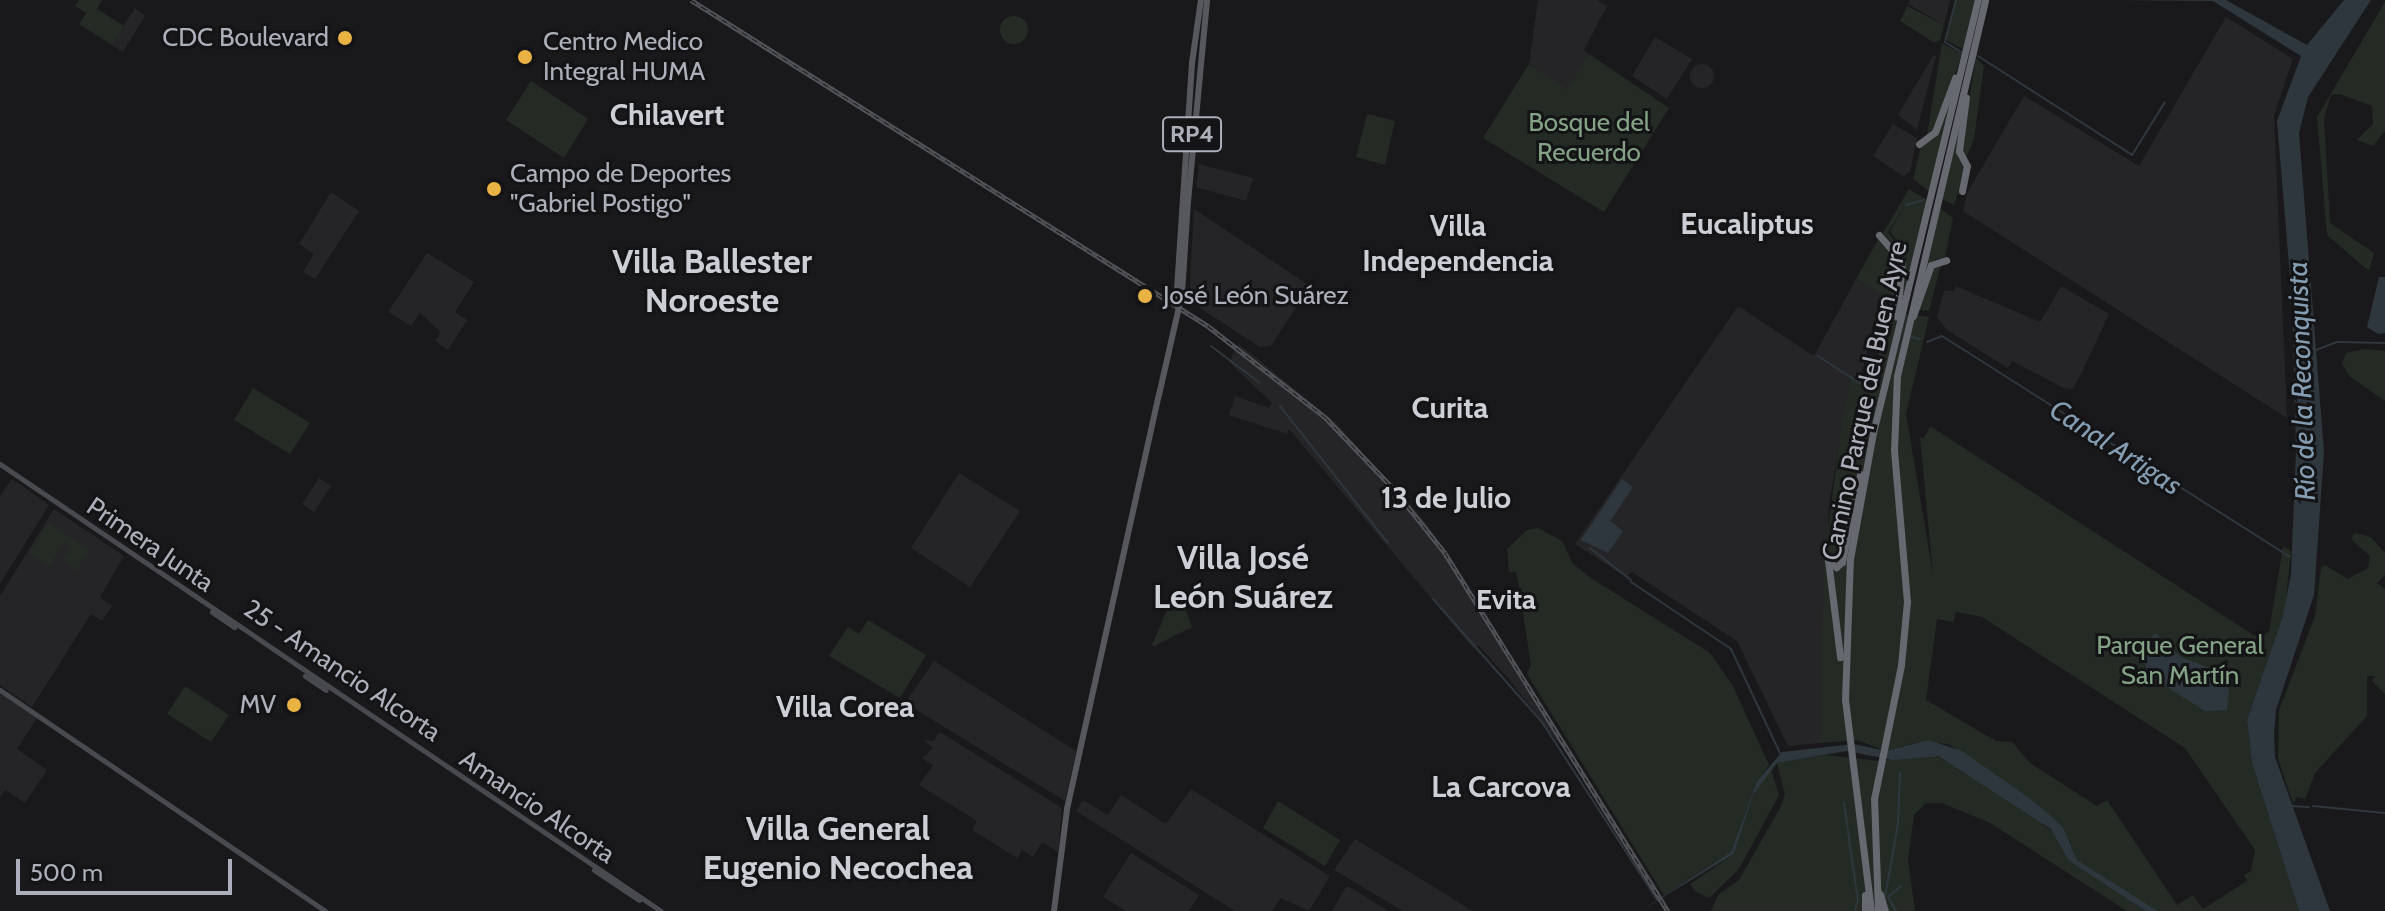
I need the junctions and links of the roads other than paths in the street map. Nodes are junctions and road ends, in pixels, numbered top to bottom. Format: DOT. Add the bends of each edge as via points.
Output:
graph roads {
  1 [pos="1201,0"];
  2 [pos="1207,0"];
  3 [pos="1978,0"];
  4 [pos="1985,0"];
  5 [pos="1968,56"];
  6 [pos="1196,137"];
  7 [pos="1923,139"];
  8 [pos="1191,152"];
  9 [pos="1962,191"];
  10 [pos="1186,202"];
  11 [pos="1931,207"];
  12 [pos="1879,235"];
  13 [pos="1946,260"];
  14 [pos="1902,348"];
  15 [pos="1893,351"];
  16 [pos="1871,445"];
  17 [pos="0,466"];
  18 [pos="316,683"];
  19 [pos="0,690"];
  20 [pos="1845,700"];
  21 [pos="1869,863"];
  22 [pos="325,911"];
  23 [pos="658,911"];
  24 [pos="1054,911"];
  25 [pos="1865,911"];
  26 [pos="1871,911"];
  27 [pos="1878,911"];
  28 [pos="1885,911"];
  1 -- 10 [label="main road, RP4"];
  2 -- 8 [label="main road, RP4"];
  3 -- 5 [label="highway, Camino Parque del Buen Ayre"];
  4 -- 5 [label="highway, Camino Parque del Buen Ayre"];
  5 -- 7 [label="highway"];
  5 -- 9 [label="highway" via="1959,151 1967,166"];
  5 -- 11 [label="highway, Camino Parque del Buen Ayre"];
  6 -- 8 [label="main road"];
  8 -- 10 [label="main road, RP4"];
  10 -- 24 [label="main road, RP4, bridge" via="1182,294 1067,809"];
  11 -- 14 [label="highway, Camino Parque del Buen Ayre"];
  11 -- 15 [label="highway, Camino Parque del Buen Ayre"];
  12 -- 15 [label="highway" via="1897,249 1903,265"];
  13 -- 14 [label="highway" via="1931,265"];
  14 -- 21 [label="highway, Camino Parque del Buen Ayre" via="1894,431 1906,617 1881,747"];
  15 -- 16 [label="highway, Camino Parque del Buen Ayre"];
  16 -- 20 [label="highway, Camino Parque del Buen Ayre" via="1848,571"];
  16 -- 20 [label="highway" via="1846,526 1842,562 1836,567 1828,560"];
  17 -- 18 [label="main road, Primera Junta"];
  17 -- 23 [label="main road, 25 - Amancio Alcorta"];
  18 -- 23 [label="main road, Amancio Alcorta"];
  19 -- 22 [label="main road"];
  20 -- 21 [label="highway, Camino Parque del Buen Ayre"];
  21 -- 25 [label="highway"];
  21 -- 26 [label="highway, Camino Parque del Buen Ayre"];
  21 -- 27 [label="highway, Camino Parque del Buen Ayre"];
  21 -- 28 [label="highway"];
}
